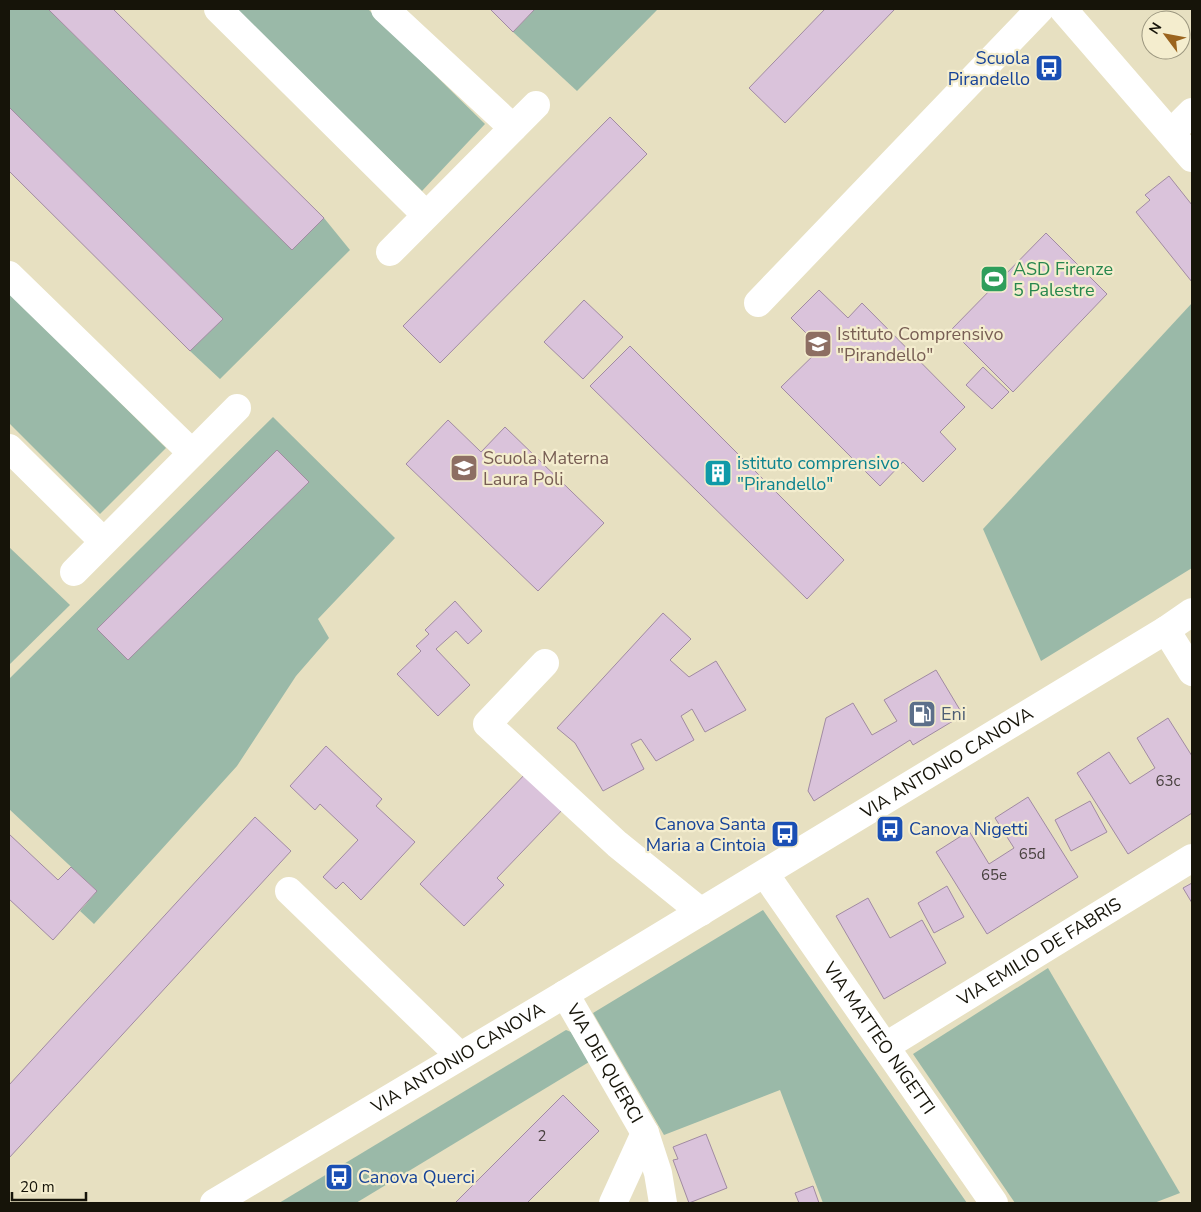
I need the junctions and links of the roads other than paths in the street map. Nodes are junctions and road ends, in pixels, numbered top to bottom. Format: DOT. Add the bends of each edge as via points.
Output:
graph roads {
  1 [pos="218,9"];
  2 [pos="385,9"];
  3 [pos="1040,9"];
  4 [pos="1064,9"];
  5 [pos="536,105"];
  6 [pos="1192,112"];
  7 [pos="513,128"];
  8 [pos="1172,132"];
  9 [pos="1192,158"];
  10 [pos="426,215"];
  11 [pos="390,252"];
  12 [pos="9,275"];
  13 [pos="758,304"];
  14 [pos="237,408"];
  15 [pos="9,448"];
  16 [pos="192,453"];
  17 [pos="103,541"];
  18 [pos="74,572"];
  19 [pos="1192,612"];
  20 [pos="1166,630"];
  21 [pos="545,663"];
  22 [pos="1192,672"];
  23 [pos="1192,858"];
  24 [pos="765,874"];
  25 [pos="289,891"];
  26 [pos="701,912"];
  27 [pos="565,994"];
  28 [pos="886,1046"];
  29 [pos="460,1056"];
  30 [pos="645,1133"];
  31 [pos="214,1203"];
  32 [pos="613,1203"];
  33 [pos="663,1203"];
  34 [pos="994,1203"];
  1 -- 10 [label="street"];
  2 -- 7 [label="street"];
  3 -- 13 [label="street"];
  4 -- 8 [label="street"];
  5 -- 7 [label="street"];
  6 -- 8 [label="street"];
  7 -- 10 [label="street"];
  8 -- 9 [label="street"];
  10 -- 11 [label="street"];
  12 -- 16 [label="street"];
  14 -- 16 [label="street"];
  15 -- 17 [label="street"];
  16 -- 17 [label="street"];
  17 -- 18 [label="street"];
  19 -- 20 [label="street, VIA ANTONIO CANOVA"];
  20 -- 22 [label="street"];
  20 -- 24 [label="street, VIA ANTONIO CANOVA"];
  21 -- 26 [label="street" via="487,724 617,844"];
  23 -- 28 [label="street, VIA EMILIO DE FABRIS"];
  24 -- 26 [label="street, VIA ANTONIO CANOVA"];
  24 -- 28 [label="street, VIA MATTEO NIGETTI"];
  25 -- 29 [label="street"];
  26 -- 27 [label="street, VIA ANTONIO CANOVA"];
  27 -- 29 [label="street, VIA ANTONIO CANOVA"];
  27 -- 30 [label="street, VIA DEI QUERCI"];
  28 -- 34 [label="street, VIA MATTEO NIGETTI"];
  29 -- 31 [label="street, VIA ANTONIO CANOVA"];
  30 -- 32 [label="street, VIA DEI QUERCI"];
  30 -- 33 [label="street, VIA DEI QUERCI" via="658,1173"];
}
